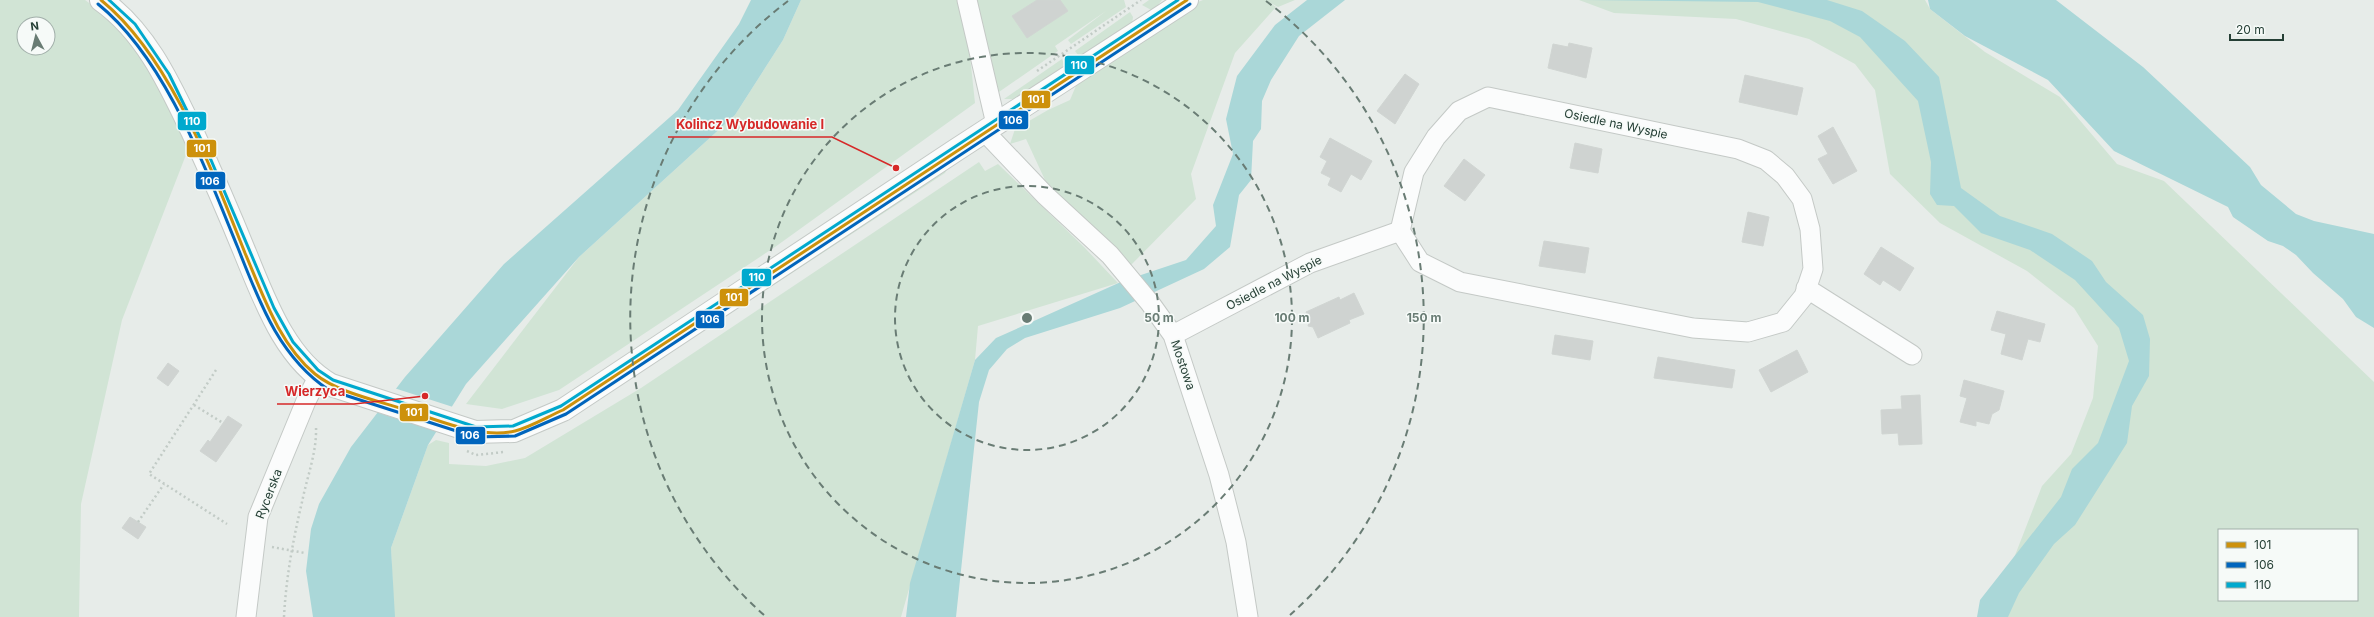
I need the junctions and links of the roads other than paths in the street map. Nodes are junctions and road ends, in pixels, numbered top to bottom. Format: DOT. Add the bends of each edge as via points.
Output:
graph roads {
  1 [pos="101,0"];
  2 [pos="967,0"];
  3 [pos="1187,0"];
  4 [pos="991,128"];
  5 [pos="1400,231"];
  6 [pos="1806,288"];
  7 [pos="1173,335"];
  8 [pos="1912,355"];
  9 [pos="318,378"];
  10 [pos="246,617"];
  11 [pos="1248,617"];
  1 -- 9 [label="street" via="123,19 147,47 167,78 216,182 263,298 295,352"];
  2 -- 4 [label="street"];
  3 -- 4 [label="street"];
  4 -- 7 [label="street, Mostowa" via="1045,195 1110,255"];
  4 -- 9 [label="street" via="563,410 514,431 475,432 375,401"];
  5 -- 6 [label="street, Osiedle na Wyspie" via="1420,262 1460,282 1693,328 1748,332 1783,322 1804,296"];
  5 -- 6 [label="street, Osiedle na Wyspie" via="1414,172 1436,137 1459,111 1488,97 1738,150 1766,160 1785,176 1802,199 1810,229 1813,269"];
  5 -- 7 [label="street, Osiedle na Wyspie" via="1310,263"];
  6 -- 8 [label="street"];
  7 -- 11 [label="street, Mostowa" via="1219,474 1236,542"];
  9 -- 10 [label="street, Rycerska" via="258,518"];
}
